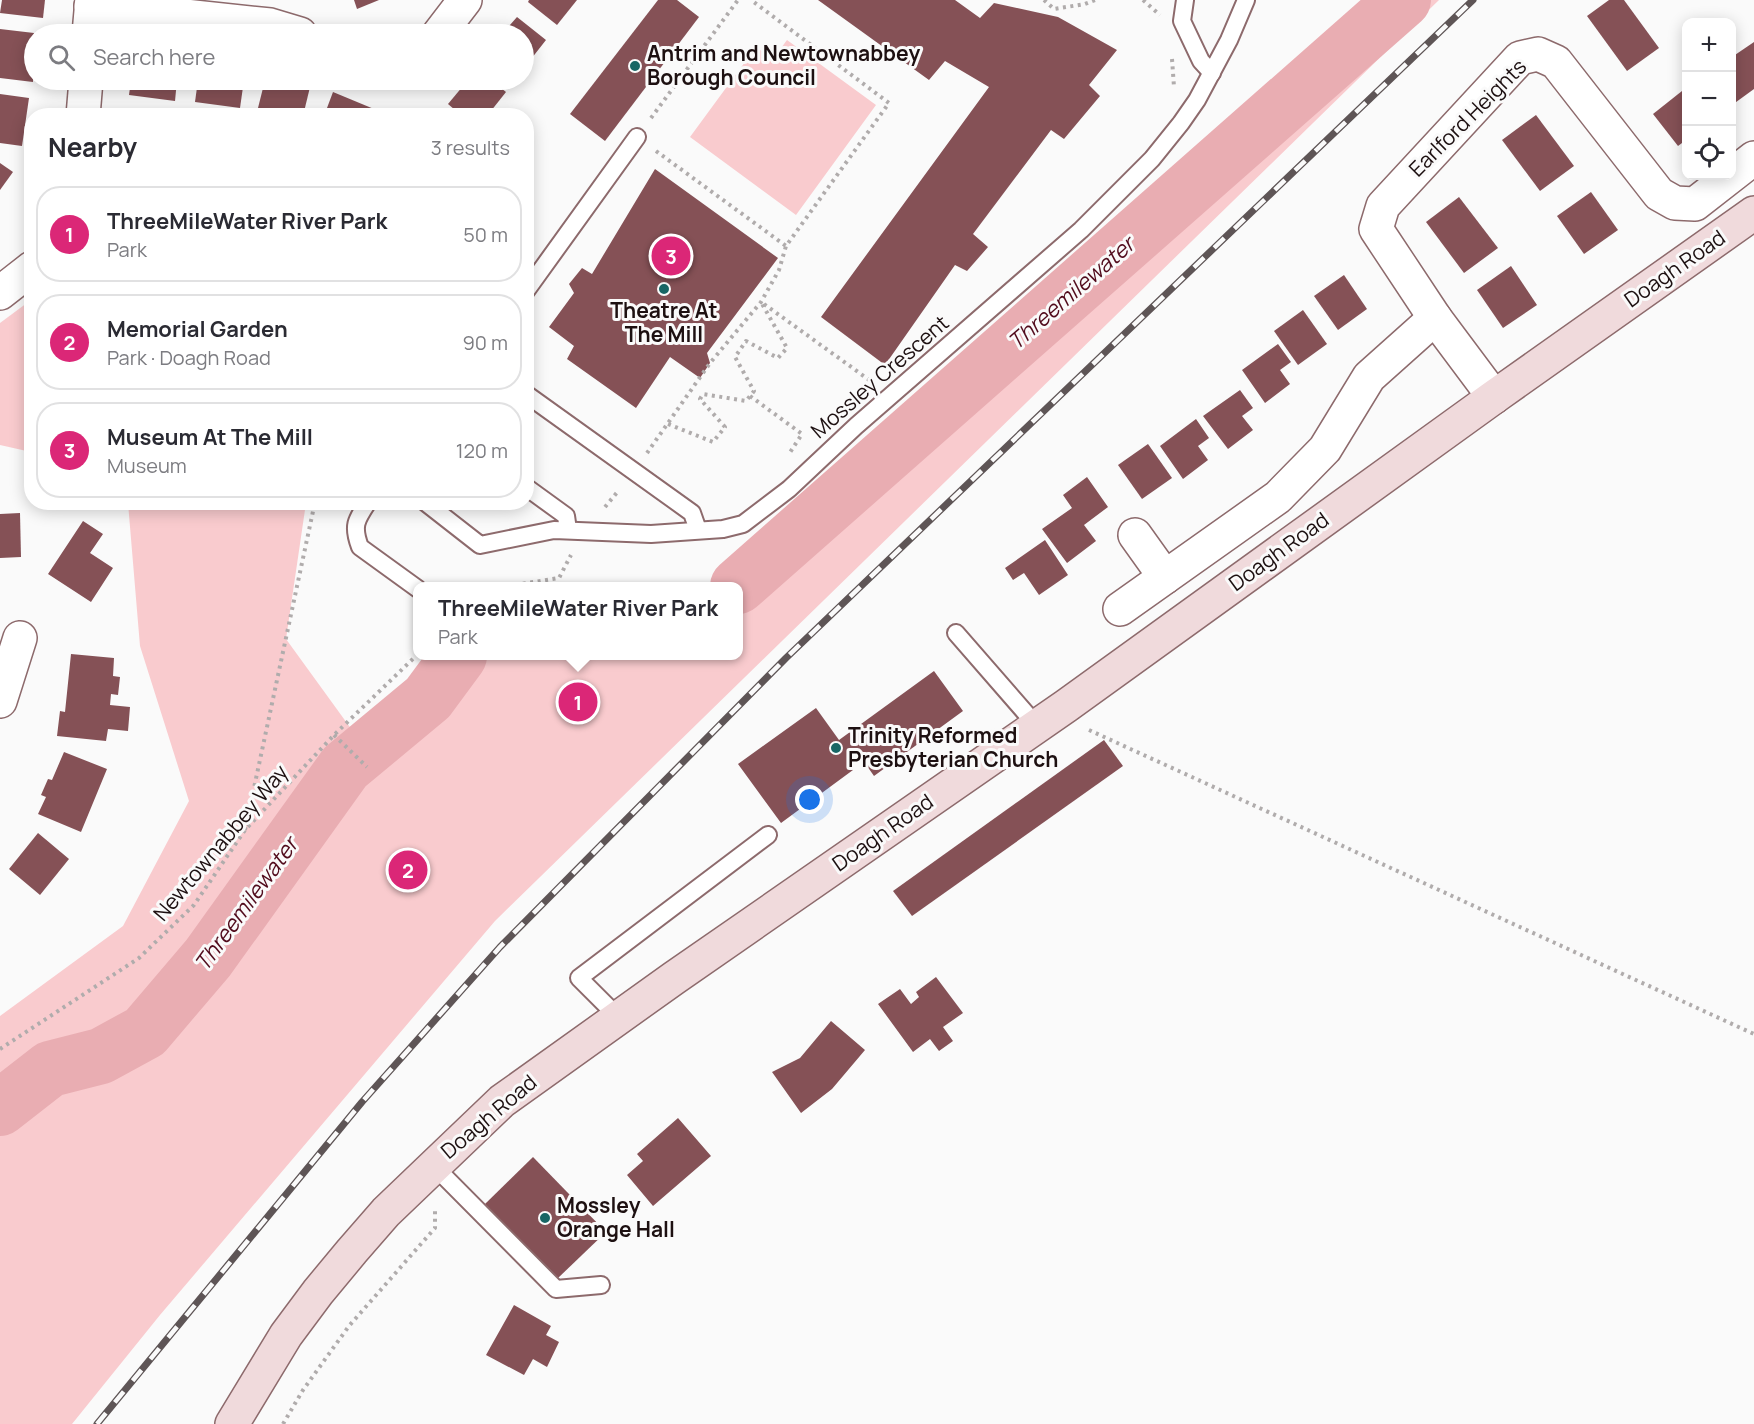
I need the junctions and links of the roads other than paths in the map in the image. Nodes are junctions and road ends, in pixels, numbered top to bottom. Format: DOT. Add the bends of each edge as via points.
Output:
graph roads {
  1 [pos="465,0"];
  2 [pos="1185,0"];
  3 [pos="1246,0"];
  4 [pos="91,13"];
  5 [pos="255,24"];
  6 [pos="447,24"];
  7 [pos="1212,73"];
  8 [pos="85,90"];
  9 [pos="84,108"];
  10 [pos="637,137"];
  11 [pos="1754,159"];
  12 [pos="1754,213"];
  13 [pos="24,274"];
  14 [pos="534,280"];
  15 [pos="0,293"];
  16 [pos="1435,318"];
  17 [pos="1494,397"];
  18 [pos="534,400"];
  19 [pos="534,493"];
  20 [pos="363,510"];
  21 [pos="435,510"];
  22 [pos="568,530"];
  23 [pos="698,531"];
  24 [pos="1135,535"];
  25 [pos="1165,577"];
  26 [pos="413,587"];
  27 [pos="1120,609"];
  28 [pos="956,633"];
  29 [pos="20,638"];
  30 [pos="3,681"];
  31 [pos="1037,726"];
  32 [pos="768,835"];
  33 [pos="618,1017"];
  34 [pos="433,1165"];
  35 [pos="601,1285"];
  36 [pos="232,1424"];
  1 -- 6 [label="street"];
  2 -- 7 [label="lane" via="1182,21 1201,61"];
  3 -- 7 [label="lane, Mossley Crescent"];
  4 -- 5 [label="street"];
  7 -- 23 [label="lane, Mossley Crescent" via="1181,123 1152,159 1081,230 789,489 743,524"];
  8 -- 9 [label="street"];
  10 -- 14 [label="lane"];
  11 -- 16 [label="street, Earlford Heights" via="1695,204 1675,203 1659,194 1556,63 1538,54 1520,58 1383,206 1376,229"];
  12 -- 17 [label="main road, Doagh Road"];
  13 -- 15 [label="street"];
  16 -- 17 [label="street, Earlford Heights"];
  16 -- 25 [label="street" via="1369,377 1325,449 1278,497"];
  17 -- 31 [label="main road, Doagh Road"];
  18 -- 23 [label="lane" via="692,513"];
  19 -- 22 [label="lane" via="566,516"];
  20 -- 26 [label="lane" via="356,521 360,547"];
  21 -- 22 [label="lane, Mossley Crescent" via="480,545"];
  22 -- 23 [label="lane, Mossley Crescent" via="651,534"];
  24 -- 25 [label="street"];
  25 -- 27 [label="street"];
  28 -- 31 [label="lane"];
  29 -- 30 [label="street"];
  31 -- 33 [label="main road, Doagh Road"];
  32 -- 33 [label="lane" via="579,978"];
  33 -- 34 [label="main road, Doagh Road" via="502,1101"];
  34 -- 35 [label="lane" via="556,1289"];
  34 -- 36 [label="main road, Doagh Road" via="386,1212 318,1292 286,1335"];
}
